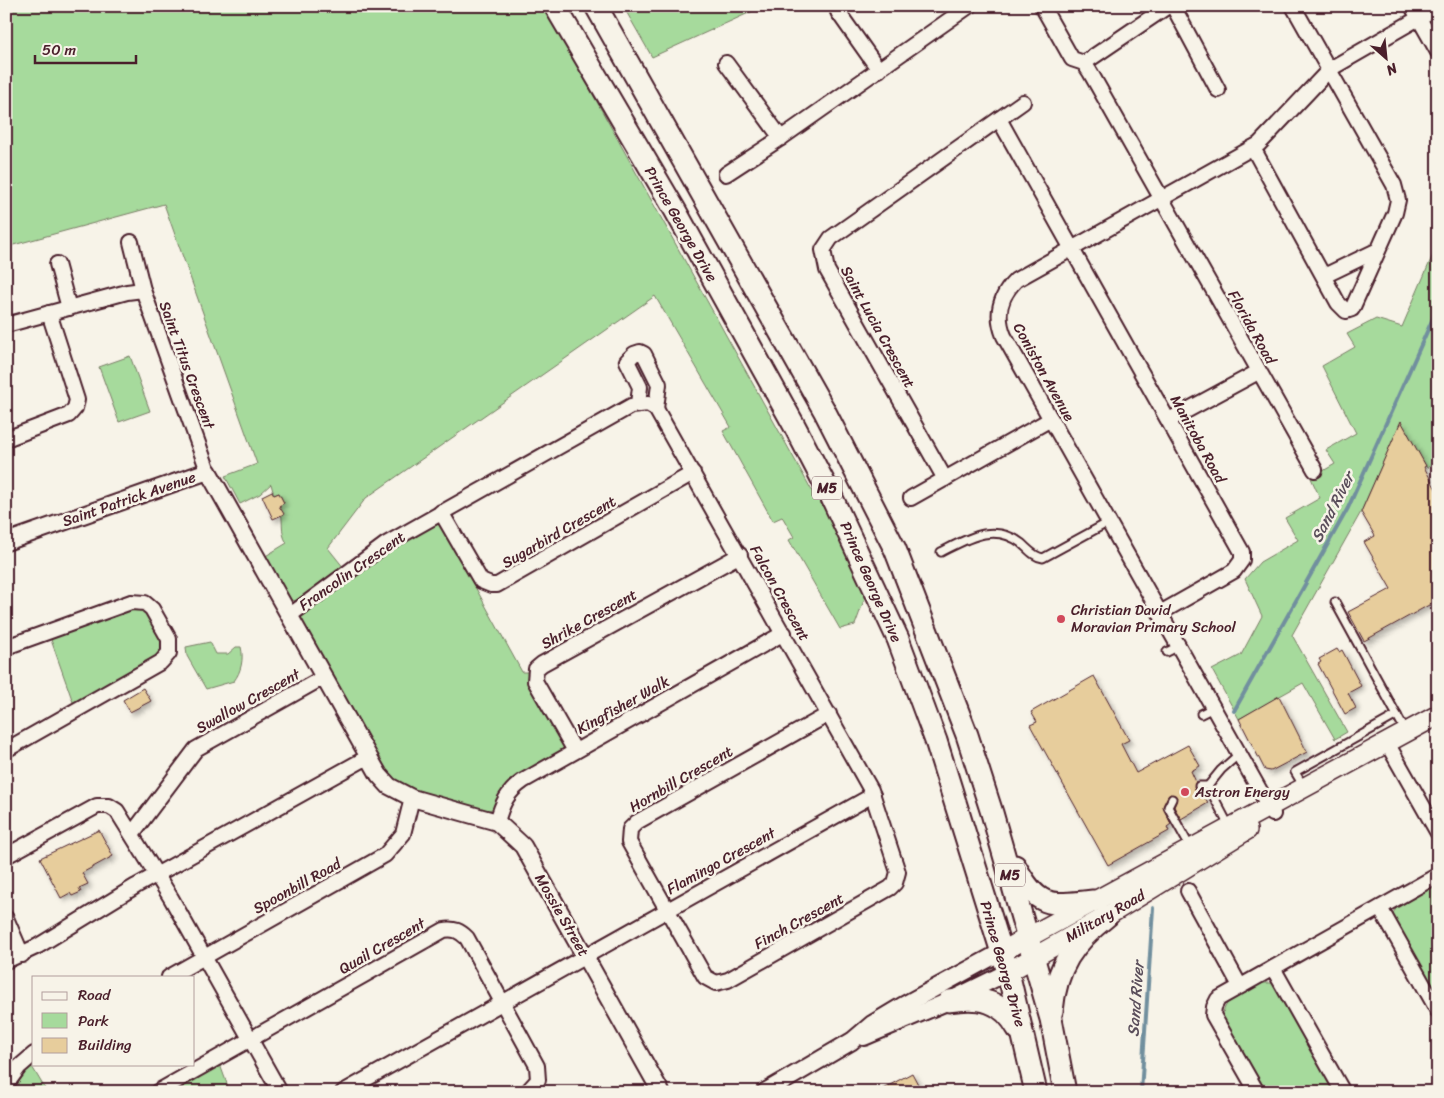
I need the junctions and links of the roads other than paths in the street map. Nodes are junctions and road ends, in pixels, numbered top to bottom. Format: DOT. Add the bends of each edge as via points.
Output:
graph roads {
  1 [pos="555,6"];
  2 [pos="596,6"];
  3 [pos="969,6"];
  4 [pos="1042,6"];
  5 [pos="1168,6"];
  6 [pos="1173,6"];
  7 [pos="1293,6"];
  8 [pos="1438,7"];
  9 [pos="838,12"];
  10 [pos="1415,12"];
  11 [pos="1438,52"];
  12 [pos="726,63"];
  13 [pos="1084,63"];
  14 [pos="1330,69"];
  15 [pos="879,70"];
  16 [pos="1218,90"];
  17 [pos="1023,102"];
  18 [pos="999,119"];
  19 [pos="781,138"];
  20 [pos="1253,148"];
  21 [pos="726,174"];
  22 [pos="1162,199"];
  23 [pos="131,242"];
  24 [pos="1073,249"];
  25 [pos="1378,250"];
  26 [pos="57,264"];
  27 [pos="1324,276"];
  28 [pos="143,290"];
  29 [pos="69,308"];
  30 [pos="49,313"];
  31 [pos="6,325"];
  32 [pos="1258,372"];
  33 [pos="638,404"];
  34 [pos="656,409"];
  35 [pos="1052,420"];
  36 [pos="1169,420"];
  37 [pos="6,439"];
  38 [pos="1315,470"];
  39 [pos="208,471"];
  40 [pos="694,473"];
  41 [pos="945,478"];
  42 [pos="911,498"];
  43 [pos="441,512"];
  44 [pos="1109,522"];
  45 [pos="6,542"];
  46 [pos="941,552"];
  47 [pos="740,555"];
  48 [pos="1334,602"];
  49 [pos="1160,613"];
  50 [pos="289,616"];
  51 [pos="784,634"];
  52 [pos="6,647"];
  53 [pos="324,677"];
  54 [pos="829,714"];
  55 [pos="1397,715"];
  56 [pos="1438,715"];
  57 [pos="1406,732"];
  58 [pos="1387,743"];
  59 [pos="6,750"];
  60 [pos="575,751"];
  61 [pos="1239,754"];
  62 [pos="368,757"];
  63 [pos="1345,767"];
  64 [pos="1198,786"];
  65 [pos="1208,786"];
  66 [pos="1304,787"];
  67 [pos="873,795"];
  68 [pos="412,798"];
  69 [pos="1172,799"];
  70 [pos="1271,810"];
  71 [pos="992,813"];
  72 [pos="497,822"];
  73 [pos="1229,827"];
  74 [pos="1438,833"];
  75 [pos="132,834"];
  76 [pos="1190,848"];
  77 [pos="6,856"];
  78 [pos="1438,875"];
  79 [pos="157,876"];
  80 [pos="1188,891"];
  81 [pos="1100,908"];
  82 [pos="1380,908"];
  83 [pos="666,909"];
  84 [pos="6,918"];
  85 [pos="1031,947"];
  86 [pos="22,954"];
  87 [pos="584,955"];
  88 [pos="204,957"];
  89 [pos="6,961"];
  90 [pos="1004,962"];
  91 [pos="1273,968"];
  92 [pos="171,976"];
  93 [pos="1240,986"];
  94 [pos="949,1001"];
  95 [pos="502,1002"];
  96 [pos="1438,1011"];
  97 [pos="1051,1019"];
  98 [pos="250,1039"];
  99 [pos="852,1041"];
  100 [pos="1027,1050"];
  101 [pos="32,1056"];
  102 [pos="6,1085"];
  103 [pos="157,1092"];
  104 [pos="280,1092"];
  105 [pos="343,1092"];
  106 [pos="527,1092"];
  107 [pos="661,1092"];
  108 [pos="765,1092"];
  109 [pos="1036,1092"];
  110 [pos="1064,1092"];
  111 [pos="1257,1092"];
  112 [pos="1343,1092"];
  1 -- 90 [label="main road, Prince George Drive / M5" via="675,210 780,399 862,561 898,639 936,741"];
  2 -- 71 [label="main road, Prince George Drive / M5" via="824,410 895,549 967,735"];
  3 -- 15 [label="street"];
  4 -- 13 [label="street" via="1072,59"];
  5 -- 13 [label="street"];
  6 -- 16 [label="street"];
  7 -- 14 [label="street"];
  8 -- 10 [label="street, Coniston Avenue"];
  9 -- 15 [label="street"];
  10 -- 11 [label="street"];
  10 -- 14 [label="street, Coniston Avenue"];
  12 -- 19 [label="street"];
  13 -- 22 [label="street, Florida Road"];
  14 -- 20 [label="street, Coniston Avenue" via="1266,139"];
  14 -- 25 [label="street" via="1396,192 1395,213"];
  15 -- 19 [label="street"];
  17 -- 18 [label="street, Saint Lucia Crescent"];
  18 -- 24 [label="street"];
  18 -- 41 [label="street, Saint Lucia Crescent" via="830,238 823,250 827,270"];
  19 -- 21 [label="street"];
  20 -- 22 [label="street, Coniston Avenue"];
  20 -- 27 [label="street"];
  22 -- 24 [label="street, Coniston Avenue"];
  22 -- 32 [label="street, Florida Road"];
  23 -- 28 [label="street"];
  24 -- 35 [label="street, Coniston Avenue" via="1016,280 1004,295 999,311 1004,336"];
  24 -- 36 [label="street, Manitoba Road"];
  25 -- 27 [label="street"];
  25 -- 27 [label="street" via="1356,303 1348,311 1338,303"];
  26 -- 29 [label="street"];
  28 -- 29 [label="street, Saint Titus Crescent"];
  28 -- 39 [label="street, Saint Titus Crescent"];
  29 -- 30 [label="street, Saint Titus Crescent"];
  30 -- 31 [label="street, Saint Titus Crescent"];
  30 -- 37 [label="street" via="77,400 75,408 61,419"];
  32 -- 36 [label="street"];
  32 -- 38 [label="street, Florida Road"];
  33 -- 34 [label="street" via="648,404"];
  33 -- 34 [label="street" via="640,387 627,361 640,352 659,384"];
  33 -- 43 [label="street, Francolin Crescent"];
  34 -- 40 [label="street, Falcon Crescent"];
  35 -- 41 [label="street"];
  35 -- 44 [label="street, Coniston Avenue"];
  36 -- 49 [label="street, Manitoba Road" via="1239,546 1242,560 1234,571"];
  39 -- 45 [label="street, Saint Patrick Avenue"];
  39 -- 50 [label="street, Saint Patrick Avenue"];
  40 -- 43 [label="street, Sugarbird Crescent" via="497,585 481,581"];
  40 -- 47 [label="street, Falcon Crescent"];
  41 -- 42 [label="street"];
  43 -- 50 [label="street, Francolin Crescent" via="386,544"];
  44 -- 46 [label="lane" via="1043,558 1035,556 1011,536 991,532 966,539"];
  44 -- 49 [label="street, Coniston Avenue"];
  47 -- 51 [label="street, Falcon Crescent"];
  47 -- 60 [label="street, Shrike Crescent" via="536,669 535,681"];
  48 -- 55 [label="lane"];
  49 -- 61 [label="street, Coniston Avenue" via="1173,649 1207,711"];
  50 -- 53 [label="street, Francolin Crescent"];
  51 -- 54 [label="street, Falcon Crescent"];
  51 -- 60 [label="street, Kingfisher Walk"];
  52 -- 59 [label="street" via="131,602 139,602 152,609 170,644 161,662"];
  53 -- 62 [label="street, Francolin Crescent"];
  53 -- 75 [label="street, Swallow Crescent" via="196,749"];
  54 -- 67 [label="street, Falcon Crescent"];
  54 -- 83 [label="street, Hornbill Crescent" via="633,825 629,842"];
  55 -- 57 [label="lane"];
  55 -- 66 [label="lane" via="1295,772"];
  56 -- 57 [label="main road, Military Road"];
  57 -- 58 [label="main road, Military Road"];
  58 -- 63 [label="main road, Military Road"];
  58 -- 74 [label="street"];
  60 -- 72 [label="street, Kingfisher Walk" via="516,786 504,799"];
  61 -- 65 [label="lane" via="1220,770"];
  61 -- 70 [label="street, Coniston Avenue"];
  62 -- 68 [label="street, Francolin Crescent" via="390,786"];
  62 -- 79 [label="street"];
  63 -- 66 [label="main road, Military Road"];
  63 -- 70 [label="main road, Military Road"];
  64 -- 65 [label="lane"];
  65 -- 73 [label="lane"];
  66 -- 70 [label="main road, Military Road"];
  67 -- 83 [label="street, Flamingo Crescent"];
  67 -- 83 [label="street, Finch Crescent" via="897,868 896,883 728,980 716,983 705,978"];
  68 -- 72 [label="street, Mossie Street"];
  68 -- 88 [label="street, Spoonbill Road" via="402,834 384,854"];
  69 -- 76 [label="lane" via="1168,807"];
  70 -- 73 [label="main road, Military Road"];
  70 -- 81 [label="main road, Military Road"];
  71 -- 81 [label="main road" via="1024,882 1037,897 1062,905"];
  71 -- 85 [label="main road, Prince George Drive / M5"];
  72 -- 87 [label="street, Mossie Street" via="523,846"];
  73 -- 76 [label="main road, Military Road"];
  75 -- 77 [label="street" via="117,811 109,806 97,806"];
  75 -- 79 [label="street"];
  76 -- 81 [label="main road, Military Road"];
  78 -- 82 [label="street"];
  79 -- 86 [label="street"];
  79 -- 88 [label="street"];
  80 -- 93 [label="street"];
  81 -- 85 [label="main road, Military Road"];
  81 -- 97 [label="main road" via="1062,966"];
  82 -- 91 [label="street"];
  82 -- 96 [label="street"];
  83 -- 87 [label="street, Flamingo Crescent"];
  84 -- 86 [label="street"];
  85 -- 90 [label="main road, Military Road"];
  85 -- 97 [label="main road, Prince George Drive / M5"];
  86 -- 89 [label="street"];
  87 -- 95 [label="street, Flamingo Crescent"];
  87 -- 107 [label="street, Mossie Street"];
  88 -- 92 [label="street, Spoonbill Road"];
  88 -- 98 [label="street"];
  90 -- 94 [label="street, Military Road"];
  90 -- 99 [label="street, Military Road" via="872,1024"];
  90 -- 100 [label="main road, Prince George Drive / M5"];
  91 -- 93 [label="street"];
  91 -- 112 [label="street"];
  93 -- 111 [label="street" via="1218,999 1213,1014"];
  94 -- 99 [label="street, Military Road"];
  94 -- 100 [label="main road" via="979,999 1000,1007 1013,1020"];
  95 -- 98 [label="street, Quail Crescent" via="467,938 450,929"];
  95 -- 105 [label="street, Flamingo Crescent"];
  95 -- 106 [label="street" via="539,1072 536,1084"];
  97 -- 110 [label="main road, Prince George Drive / M5"];
  98 -- 103 [label="street"];
  98 -- 104 [label="street"];
  99 -- 108 [label="street, Military Road"];
  100 -- 109 [label="main road, Prince George Drive / M5"];
  101 -- 102 [label="street"];
}
